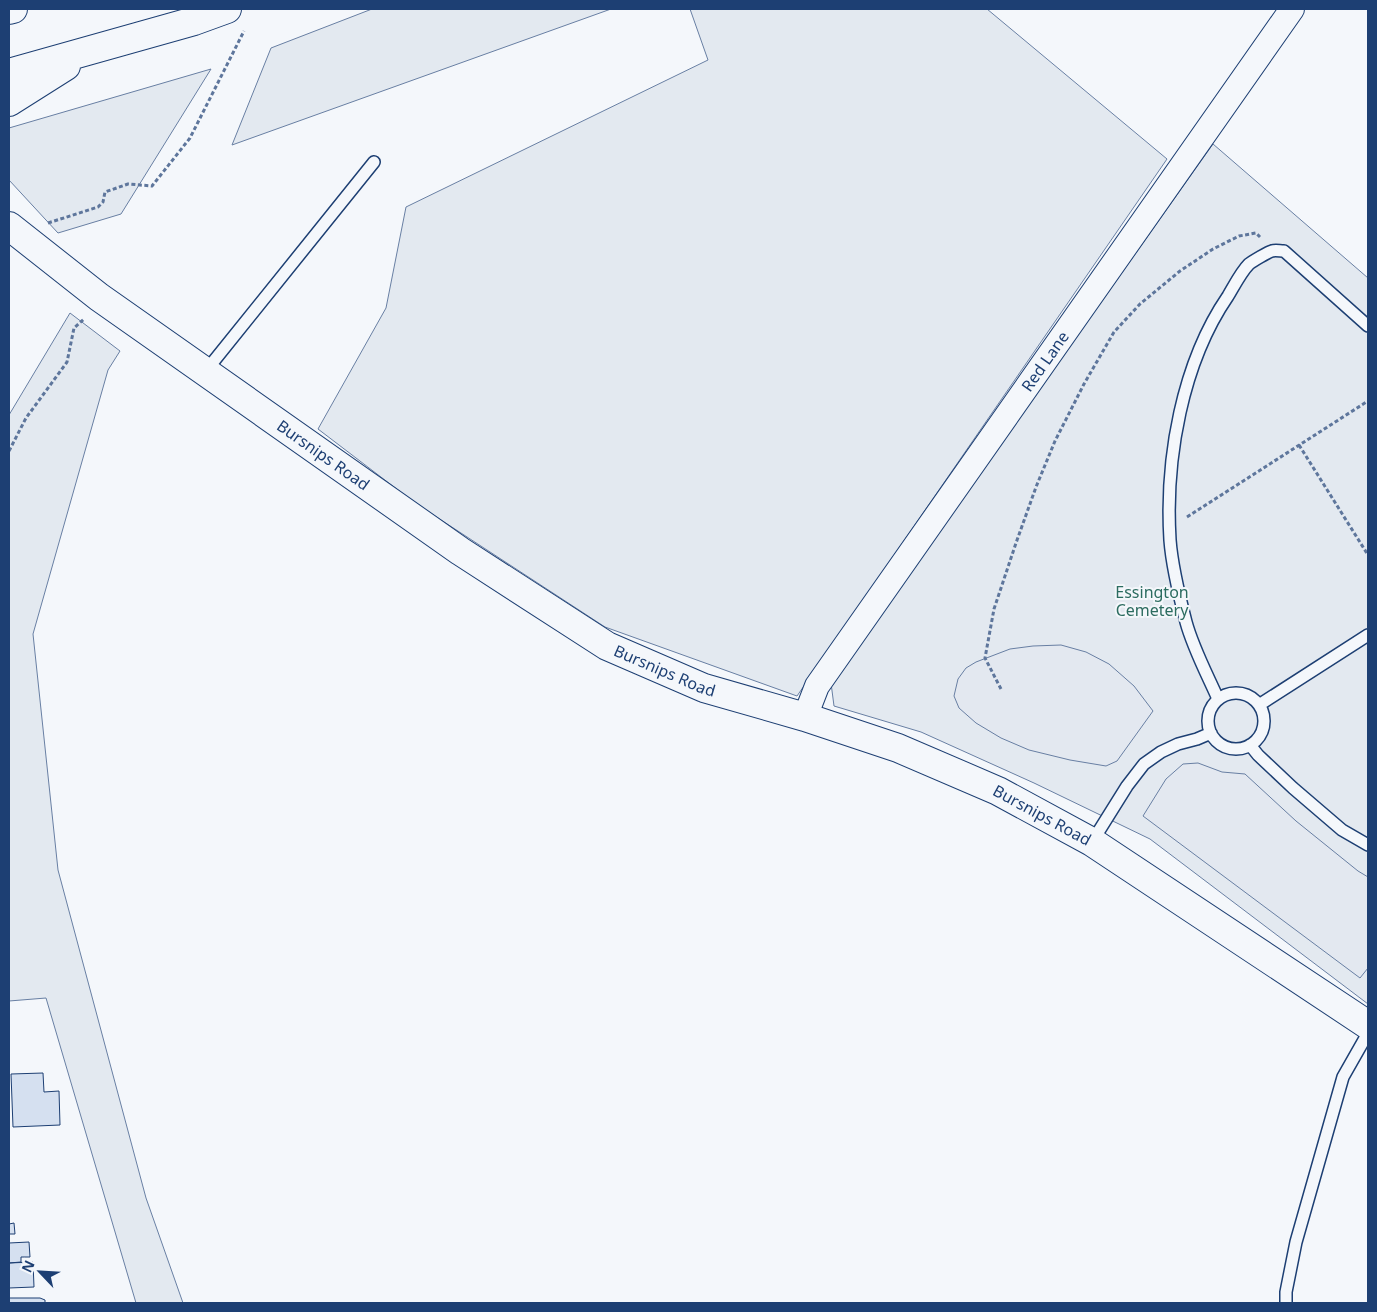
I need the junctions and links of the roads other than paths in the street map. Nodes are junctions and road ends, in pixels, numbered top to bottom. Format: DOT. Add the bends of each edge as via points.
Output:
graph roads {
  1 [pos="13,9"];
  2 [pos="1292,9"];
  3 [pos="9,10"];
  4 [pos="237,17"];
  5 [pos="92,49"];
  6 [pos="9,73"];
  7 [pos="9,102"];
  8 [pos="374,162"];
  9 [pos="9,226"];
  10 [pos="1368,326"];
  11 [pos="205,372"];
  12 [pos="1368,635"];
  13 [pos="1218,699"];
  14 [pos="1259,705"];
  15 [pos="805,717"];
  16 [pos="1211,733"];
  17 [pos="1250,745"];
  18 [pos="1092,842"];
  19 [pos="1368,845"];
  20 [pos="1368,1025"];
  21 [pos="1368,1033"];
  22 [pos="1286,1303"];
  1 -- 3 [label="main road"];
  2 -- 15 [label="street, Red Lane" via="817,686"];
  4 -- 5 [label="main road" via="194,21"];
  5 -- 6 [label="main road"];
  5 -- 7 [label="main road"];
  8 -- 11 [label="lane"];
  9 -- 11 [label="main road, Bursnips Road" via="99,297"];
  10 -- 13 [label="lane" via="1284,251 1273,250 1250,264 1217,311 1195,359 1181,407 1173,452 1170,540 1186,624"];
  11 -- 15 [label="main road, Bursnips Road" via="460,551 607,646 704,688"];
  12 -- 14 [label="lane"];
  13 -- 14 [label="lane" via="1235,693 1244,694"];
  13 -- 16 [label="lane" via="1208,714"];
  14 -- 17 [label="lane" via="1263,714 1262,732"];
  15 -- 18 [label="main road, Bursnips Road" via="898,748 989,787"];
  16 -- 17 [label="lane" via="1223,746 1241,748"];
  16 -- 18 [label="lane" via="1178,744 1144,764"];
  17 -- 19 [label="lane" via="1342,830"];
  18 -- 20 [label="main road, Bursnips Road"];
  21 -- 22 [label="lane" via="1344,1077 1296,1242"];
}
